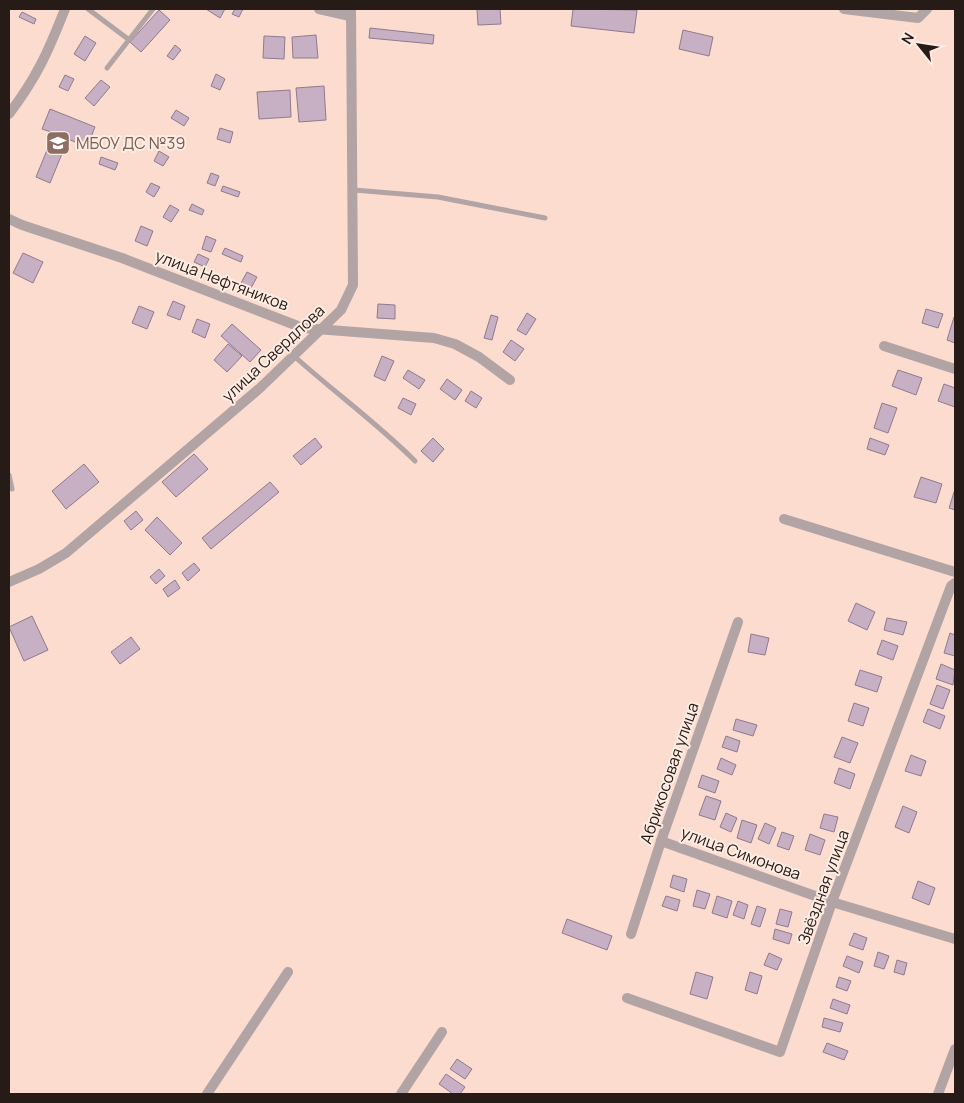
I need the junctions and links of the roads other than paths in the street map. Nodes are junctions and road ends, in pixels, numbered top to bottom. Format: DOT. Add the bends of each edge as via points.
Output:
graph roads {
  1 [pos="65,9"];
  2 [pos="88,9"];
  3 [pos="153,9"];
  4 [pos="320,9"];
  5 [pos="844,9"];
  6 [pos="927,9"];
  7 [pos="351,12"];
  8 [pos="128,39"];
  9 [pos="107,68"];
  10 [pos="9,114"];
  11 [pos="354,190"];
  12 [pos="545,218"];
  13 [pos="9,219"];
  14 [pos="322,330"];
  15 [pos="884,346"];
  16 [pos="294,356"];
  17 [pos="955,369"];
  18 [pos="510,380"];
  19 [pos="415,461"];
  20 [pos="9,475"];
  21 [pos="12,489"];
  22 [pos="784,519"];
  23 [pos="955,572"];
  24 [pos="9,582"];
  25 [pos="955,583"];
  26 [pos="738,622"];
  27 [pos="660,841"];
  28 [pos="832,902"];
  29 [pos="632,934"];
  30 [pos="955,940"];
  31 [pos="288,972"];
  32 [pos="627,998"];
  33 [pos="442,1032"];
  34 [pos="955,1049"];
  35 [pos="206,1094"];
  36 [pos="401,1094"];
  37 [pos="938,1094"];
  1 -- 10 [label="street" via="46,58"];
  2 -- 8 [label="lane"];
  3 -- 8 [label="lane"];
  4 -- 7 [label="street"];
  5 -- 6 [label="street" via="918,18"];
  7 -- 11 [label="street, улица Свердлова"];
  8 -- 9 [label="lane"];
  11 -- 12 [label="lane" via="438,197"];
  11 -- 14 [label="street, улица Свердлова" via="353,285 341,310"];
  13 -- 14 [label="street, улица Нефтяников" via="122,258 303,328"];
  14 -- 16 [label="street, улица Свердлова"];
  14 -- 18 [label="street, улица Нефтяников" via="434,338 455,344 479,357"];
  15 -- 17 [label="street"];
  16 -- 19 [label="lane" via="383,429"];
  16 -- 24 [label="street, улица Свердлова" via="66,552"];
  20 -- 21 [label="lane"];
  22 -- 23 [label="street"];
  25 -- 28 [label="street, Звёздная улица" via="951,586"];
  26 -- 27 [label="street, Абрикосовая улица"];
  27 -- 28 [label="street, улица Симонова"];
  27 -- 29 [label="street, Абрикосовая улица"];
  28 -- 30 [label="street, улица Симонова"];
  28 -- 32 [label="street, Звёздная улица" via="780,1052"];
  31 -- 35 [label="street"];
  33 -- 36 [label="street"];
  34 -- 37 [label="street"];
}
